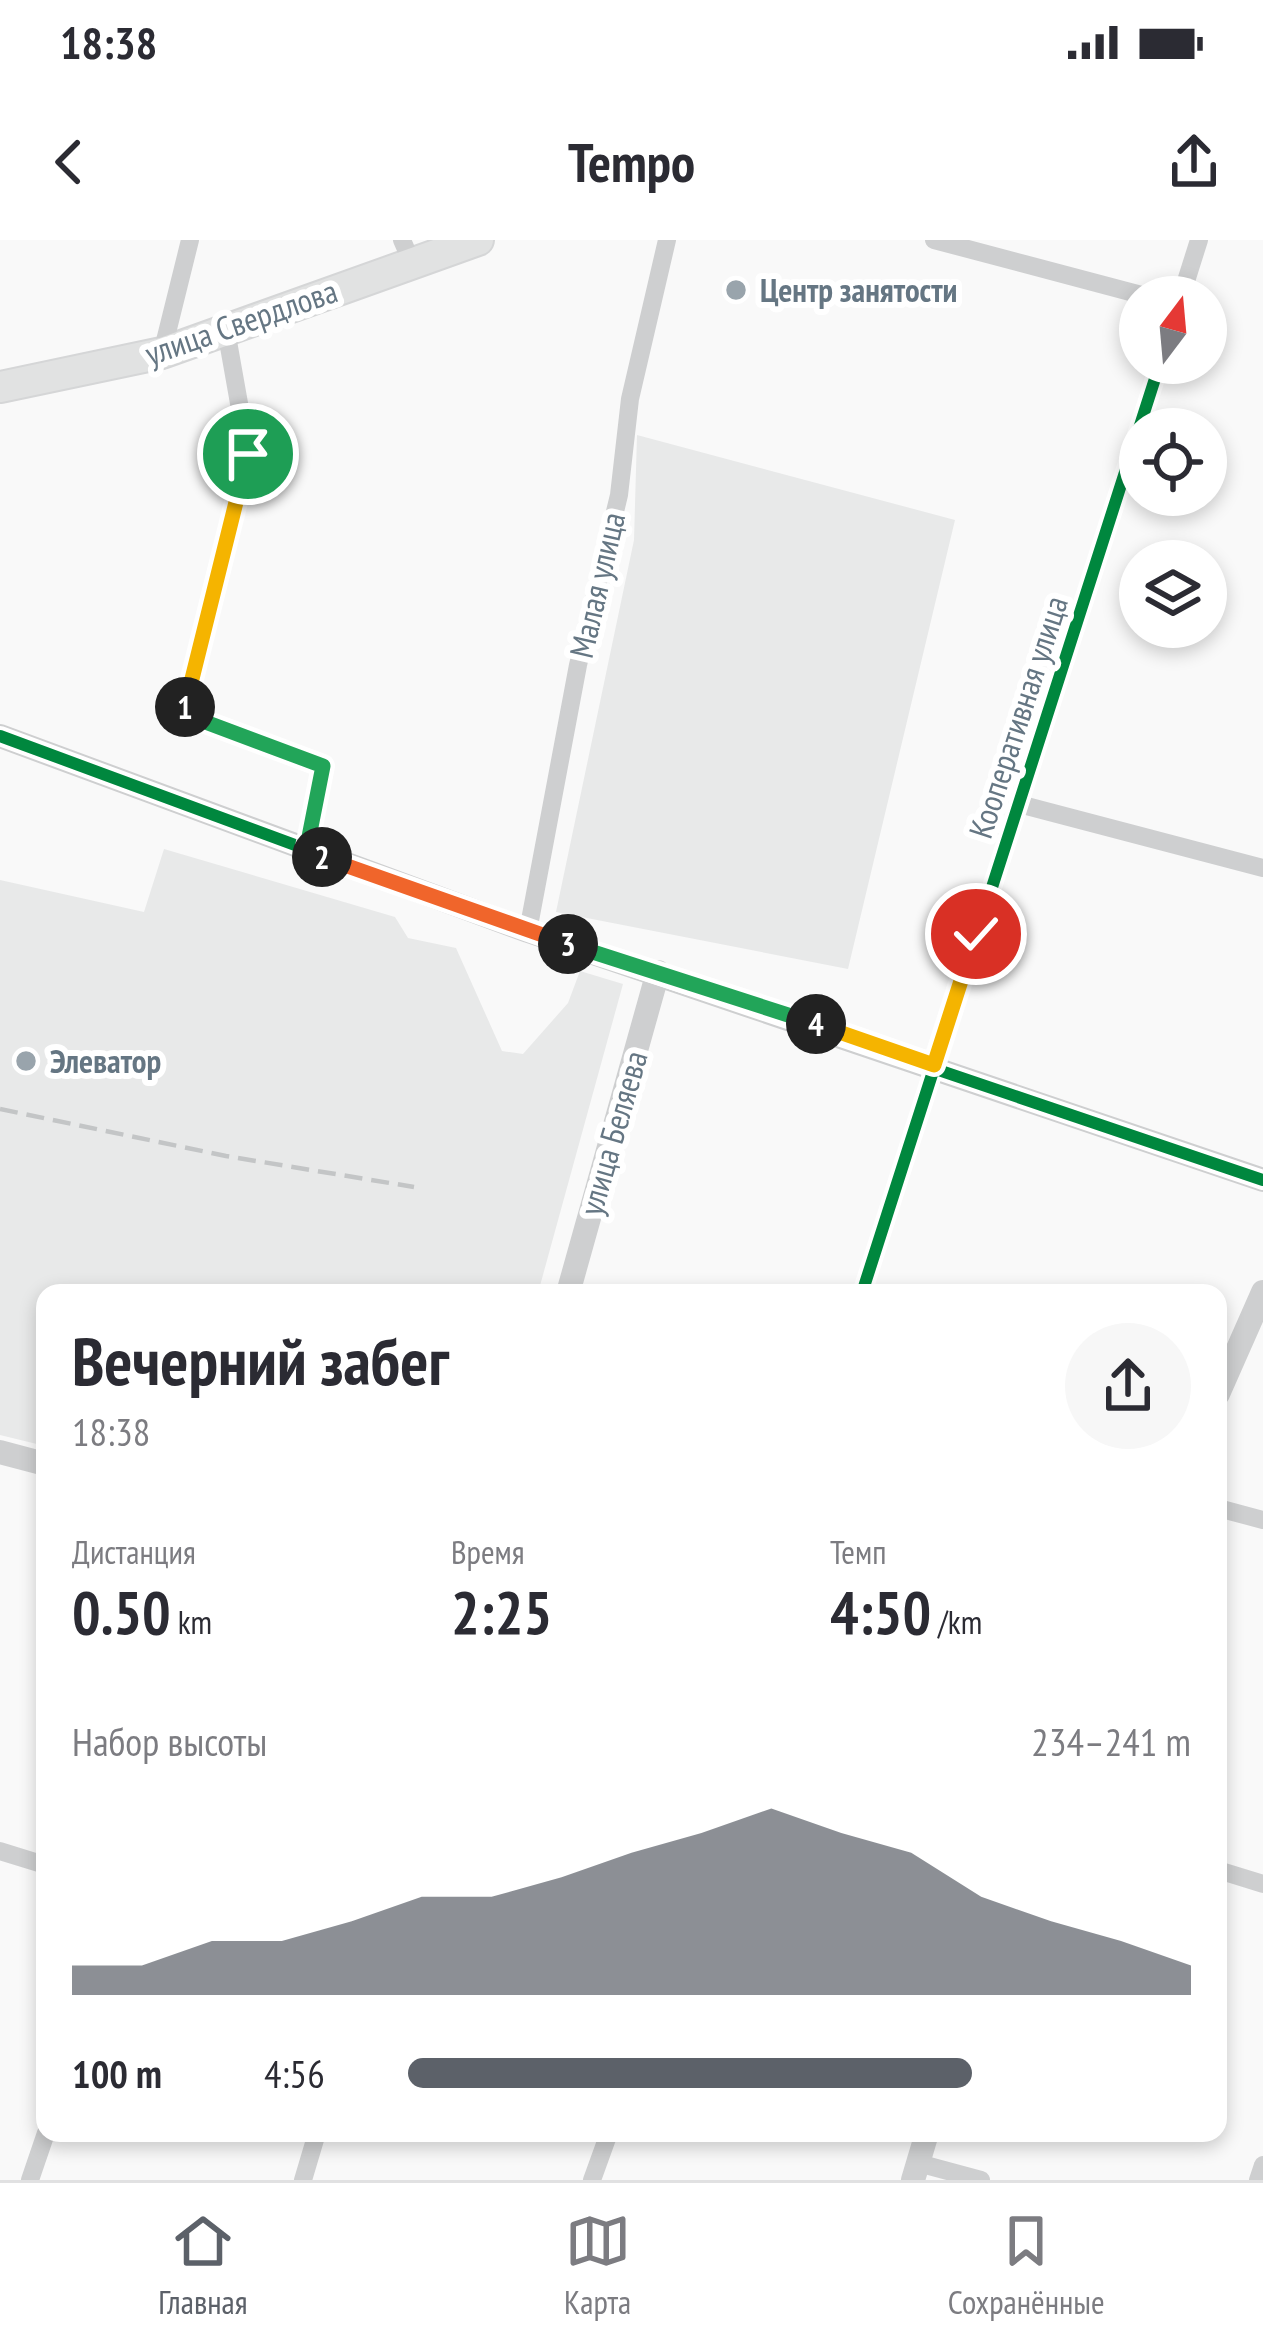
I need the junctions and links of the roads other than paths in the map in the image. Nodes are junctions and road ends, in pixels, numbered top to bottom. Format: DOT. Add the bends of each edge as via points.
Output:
graph roads {
  1 [pos="190,240"];
  2 [pos="478,240"];
  3 [pos="667,240"];
  4 [pos="934,240"];
  5 [pos="1199,240"];
  6 [pos="407,252"];
  7 [pos="1188,276"];
  8 [pos="1119,289"];
  9 [pos="226,330"];
  10 [pos="162,353"];
  11 [pos="1153,384"];
  12 [pos="0,387"];
  13 [pos="0,736"];
  14 [pos="1018,804"];
  15 [pos="306,852"];
  16 [pos="1263,868"];
  17 [pos="528,931"];
  18 [pos="658,972"];
  19 [pos="934,1065"];
  20 [pos="1263,1180"];
  21 [pos="571,1284"];
  22 [pos="865,1284"];
  23 [pos="1263,1292"];
  24 [pos="1227,1374"];
  25 [pos="0,1452"];
  26 [pos="36,1462"];
  27 [pos="1227,1510"];
  28 [pos="1263,1520"];
  29 [pos="0,1851"];
  30 [pos="36,1862"];
  31 [pos="1227,1873"];
  32 [pos="1263,1884"];
  33 [pos="43,2142"];
  34 [pos="314,2142"];
  35 [pos="605,2142"];
  36 [pos="924,2142"];
  37 [pos="1263,2165"];
  38 [pos="916,2172"];
  39 [pos="30,2180"];
  40 [pos="303,2180"];
  41 [pos="592,2180"];
  42 [pos="981,2180"];
  43 [pos="1258,2180"];
  1 -- 10 [label="street"];
  2 -- 6 [label="main road, улица Свердлова"];
  3 -- 17 [label="street, Малая улица"];
  4 -- 8 [label="street"];
  5 -- 7 [label="street"];
  6 -- 9 [label="main road, улица Свердлова"];
  9 -- 10 [label="main road, улица Свердлова"];
  9 -- 15 [label="street" via="248,454 184,714 323,766"];
  10 -- 12 [label="main road, улица Свердлова"];
  11 -- 14 [label="street, Кооперативная улица"];
  13 -- 15 [label="street"];
  14 -- 16 [label="street"];
  14 -- 19 [label="street, Кооперативная улица"];
  15 -- 17 [label="street"];
  17 -- 18 [label="street"];
  18 -- 19 [label="street"];
  18 -- 21 [label="street, улица Беляева"];
  19 -- 20 [label="street"];
  19 -- 22 [label="street, Кооперативная улица"];
  23 -- 24 [label="street"];
  25 -- 26 [label="street"];
  27 -- 28 [label="street"];
  29 -- 30 [label="street"];
  31 -- 32 [label="street"];
  33 -- 39 [label="street"];
  34 -- 40 [label="street"];
  35 -- 41 [label="street"];
  36 -- 38 [label="street"];
  37 -- 43 [label="street"];
  38 -- 42 [label="street"];
}
